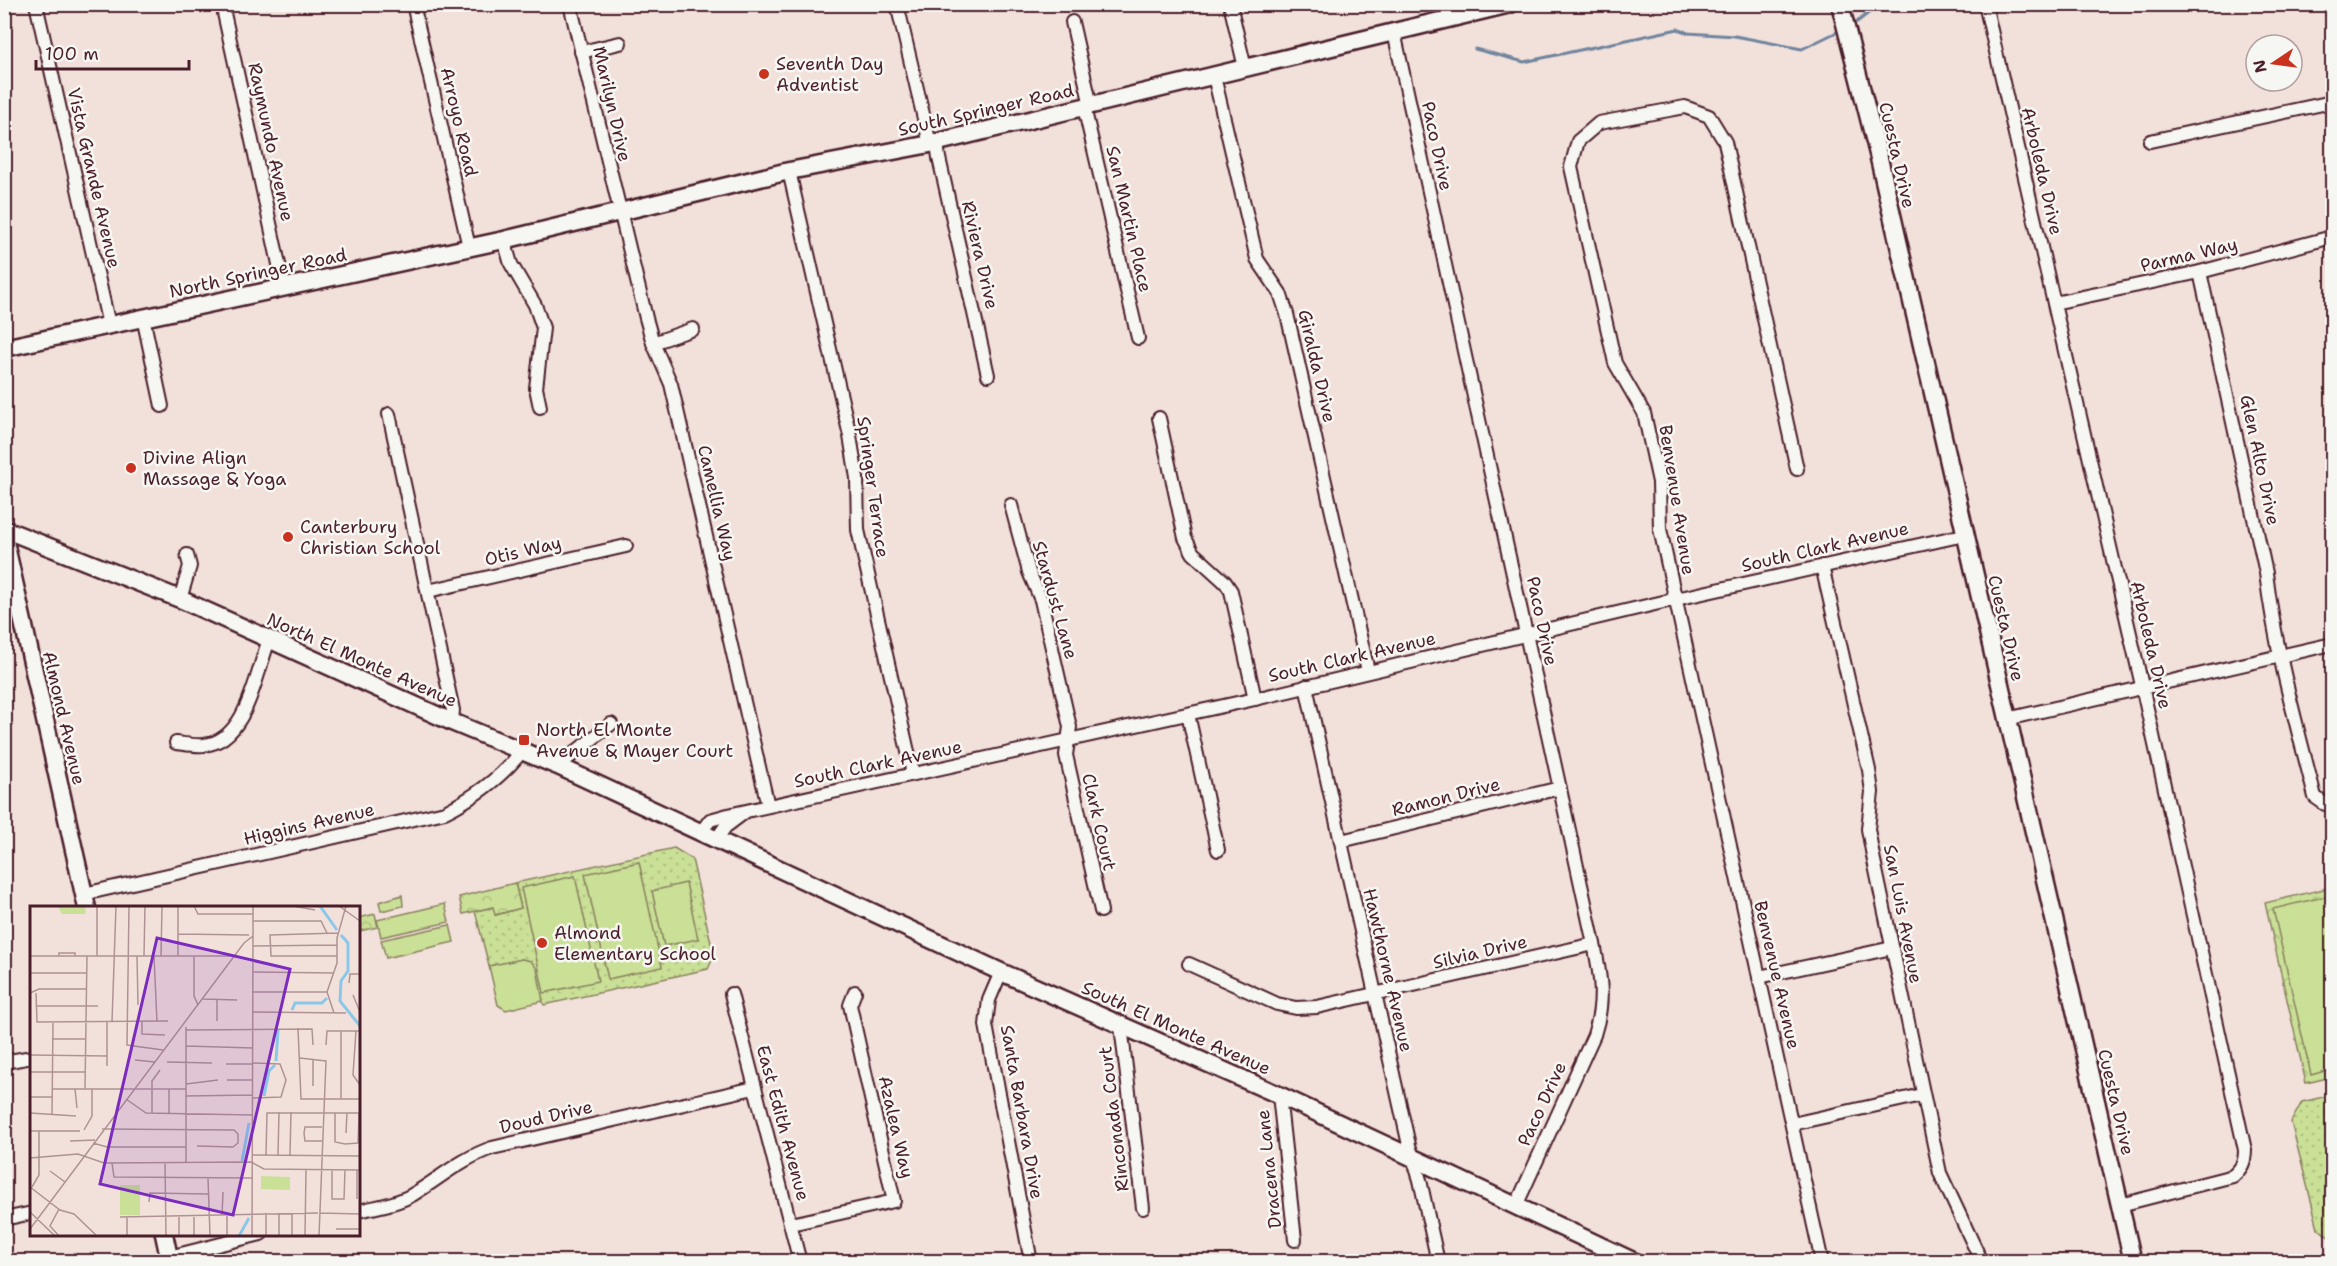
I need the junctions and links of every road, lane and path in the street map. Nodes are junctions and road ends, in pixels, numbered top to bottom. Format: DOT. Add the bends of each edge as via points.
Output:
graph roads {
  1 [pos="36,4"];
  2 [pos="222,4"];
  3 [pos="413,4"];
  4 [pos="570,4"];
  5 [pos="897,4"];
  6 [pos="1230,4"];
  7 [pos="1510,4"];
  8 [pos="1840,4"];
  9 [pos="1985,4"];
  10 [pos="1072,22"];
  11 [pos="1394,32"];
  12 [pos="620,43"];
  13 [pos="581,52"];
  14 [pos="1245,68"];
  15 [pos="1214,75"];
  16 [pos="2332,102"];
  17 [pos="1088,107"];
  18 [pos="2150,141"];
  19 [pos="934,144"];
  20 [pos="789,171"];
  21 [pos="619,212"];
  22 [pos="2332,237"];
  23 [pos="504,240"];
  24 [pos="469,247"];
  25 [pos="2200,272"];
  26 [pos="284,287"];
  27 [pos="2054,303"];
  28 [pos="143,317"];
  29 [pos="109,325"];
  30 [pos="693,329"];
  31 [pos="1138,338"];
  32 [pos="652,343"];
  33 [pos="4,348"];
  34 [pos="988,375"];
  35 [pos="162,406"];
  36 [pos="540,407"];
  37 [pos="389,414"];
  38 [pos="1159,418"];
  39 [pos="1797,469"];
  40 [pos="1011,505"];
  41 [pos="4,528"];
  42 [pos="1964,535"];
  43 [pos="4,537"];
  44 [pos="27,538"];
  45 [pos="627,546"];
  46 [pos="187,555"];
  47 [pos="1822,566"];
  48 [pos="14,581"];
  49 [pos="428,591"];
  50 [pos="180,599"];
  51 [pos="1676,599"];
  52 [pos="1526,635"];
  53 [pos="269,640"];
  54 [pos="2332,644"];
  55 [pos="2279,656"];
  56 [pos="1368,670"];
  57 [pos="1306,686"];
  58 [pos="2142,688"];
  59 [pos="1254,699"];
  60 [pos="1188,714"];
  61 [pos="2007,719"];
  62 [pos="452,722"];
  63 [pos="610,724"];
  64 [pos="1068,741"];
  65 [pos="176,743"];
  66 [pos="522,751"];
  67 [pos="558,766"];
  68 [pos="913,774"];
  69 [pos="1560,788"];
  70 [pos="2332,802"];
  71 [pos="768,806"];
  72 [pos="747,811"];
  73 [pos="701,832"];
  74 [pos="716,840"];
  75 [pos="1341,841"];
  76 [pos="1218,850"];
  77 [pos="85,901"];
  78 [pos="1101,911"];
  79 [pos="1594,944"];
  80 [pos="1892,948"];
  81 [pos="1189,964"];
  82 [pos="1001,972"];
  83 [pos="1759,977"];
  84 [pos="855,992"];
  85 [pos="731,994"];
  86 [pos="1375,994"];
  87 [pos="1120,1026"];
  88 [pos="30,1057"];
  89 [pos="4,1062"];
  90 [pos="754,1088"];
  91 [pos="1279,1095"];
  92 [pos="1922,1095"];
  93 [pos="1792,1124"];
  94 [pos="1414,1159"];
  95 [pos="2120,1205"];
  96 [pos="1516,1206"];
  97 [pos="1143,1208"];
  98 [pos="360,1211"];
  99 [pos="30,1214"];
  100 [pos="4,1219"];
  101 [pos="791,1224"];
  102 [pos="164,1236"];
  103 [pos="254,1236"];
  104 [pos="1295,1240"];
  105 [pos="169,1259"];
  106 [pos="800,1262"];
  107 [pos="1031,1262"];
  108 [pos="1438,1262"];
  109 [pos="1635,1262"];
  110 [pos="1822,1262"];
  111 [pos="1980,1262"];
  112 [pos="2133,1262"];
  1 -- 29 [label="street, Vista Grande Avenue"];
  2 -- 26 [label="street, Raymundo Avenue"];
  3 -- 24 [label="street, Arroyo Road"];
  4 -- 13 [label="street, Marilyn Drive"];
  5 -- 19 [label="street, Riviera Drive"];
  6 -- 14 [label="street"];
  7 -- 11 [label="street, South Springer Road"];
  8 -- 42 [label="street, Cuesta Drive"];
  9 -- 27 [label="street, Arboleda Drive"];
  10 -- 17 [label="street, San Martin Place"];
  11 -- 14 [label="street, South Springer Road"];
  11 -- 52 [label="street, Paco Drive"];
  12 -- 13 [label="street"];
  13 -- 21 [label="street, Marilyn Drive"];
  14 -- 15 [label="street, South Springer Road"];
  15 -- 17 [label="street, South Springer Road"];
  15 -- 56 [label="street, Giralda Drive" via="1257,259 1280,293 1287,314"];
  16 -- 18 [label="street"];
  17 -- 19 [label="street, South Springer Road"];
  17 -- 31 [label="street, San Martin Place"];
  19 -- 20 [label="street, South Springer Road"];
  19 -- 34 [label="street, Riviera Drive"];
  20 -- 21 [label="street, South Springer Road"];
  20 -- 68 [label="street, Springer Terrace" via="850,436 857,478 858,530"];
  21 -- 23 [label="street, South Springer Road"];
  21 -- 32 [label="street, Camellia Way"];
  22 -- 25 [label="street, Parma Way"];
  23 -- 24 [label="street, South Springer Road"];
  23 -- 36 [label="street" via="511,264 535,305 543,328 536,388"];
  24 -- 26 [label="street, North Springer Road"];
  25 -- 27 [label="street, Parma Way"];
  25 -- 55 [label="street, Glen Alto Drive" via="2266,573"];
  26 -- 28 [label="street, North Springer Road"];
  27 -- 58 [label="street, Arboleda Drive"];
  28 -- 29 [label="street, North Springer Road"];
  28 -- 35 [label="street"];
  29 -- 33 [label="street, North Springer Road"];
  30 -- 32 [label="street"];
  32 -- 71 [label="street, Camellia Way" via="671,384"];
  37 -- 49 [label="street"];
  38 -- 59 [label="street" via="1185,538 1193,553 1231,591"];
  39 -- 51 [label="street, Benvenue Avenue" via="1725,142 1709,116 1685,107 1599,123 1578,141 1571,167 1615,363 1644,413 1659,482 1660,529"];
  40 -- 64 [label="street, Stardust Lane" via="1041,600 1070,727"];
  41 -- 44 [label="street, North El Monte Avenue"];
  42 -- 47 [label="street, South Clark Avenue"];
  42 -- 61 [label="street, Cuesta Drive"];
  43 -- 48 [label="street, Almond Avenue"];
  44 -- 48 [label="street" via="18,551"];
  44 -- 50 [label="street, North El Monte Avenue"];
  45 -- 49 [label="street, Otis Way"];
  46 -- 50 [label="street" via="190,566"];
  47 -- 51 [label="street, South Clark Avenue"];
  47 -- 80 [label="street, San Luis Avenue" via="1869,770 1872,792 1868,829"];
  48 -- 77 [label="street, Almond Avenue"];
  49 -- 62 [label="street" via="453,710"];
  50 -- 53 [label="street, North El Monte Avenue"];
  51 -- 52 [label="street, South Clark Avenue"];
  51 -- 83 [label="street, Benvenue Avenue"];
  52 -- 56 [label="street, South Clark Avenue"];
  52 -- 69 [label="street, Paco Drive"];
  53 -- 62 [label="street, North El Monte Avenue"];
  53 -- 65 [label="street" via="242,717 229,735 204,745"];
  54 -- 55 [label="street"];
  55 -- 58 [label="street"];
  55 -- 70 [label="street, Glen Alto Drive" via="2315,796 2325,804"];
  56 -- 57 [label="street, South Clark Avenue"];
  57 -- 59 [label="street, South Clark Avenue"];
  57 -- 75 [label="street, Hawthorne Avenue"];
  58 -- 61 [label="street"];
  58 -- 95 [label="street, Arboleda Drive" via="2246,1150 2242,1168 2233,1176"];
  59 -- 60 [label="street, South Clark Avenue"];
  60 -- 64 [label="street, South Clark Avenue"];
  60 -- 76 [label="street"];
  61 -- 95 [label="street, Cuesta Drive"];
  62 -- 66 [label="street, North El Monte Avenue"];
  63 -- 67 [label="street"];
  64 -- 68 [label="street, South Clark Avenue"];
  64 -- 78 [label="street, Clark Court" via="1066,755"];
  66 -- 67 [label="street, North El Monte Avenue"];
  66 -- 77 [label="street, Higgins Avenue" via="490,784 445,812"];
  67 -- 73 [label="street, North El Monte Avenue"];
  68 -- 71 [label="street, South Clark Avenue"];
  69 -- 75 [label="street, Ramon Drive"];
  69 -- 79 [label="street, Paco Drive"];
  71 -- 72 [label="street, South Clark Avenue"];
  72 -- 73 [label="street, South Clark Avenue" via="710,820"];
  72 -- 74 [label="street, South Clark Avenue" via="725,827"];
  73 -- 74 [label="street, South El Monte Avenue"];
  74 -- 82 [label="street, South El Monte Avenue"];
  75 -- 86 [label="street, Hawthorne Avenue"];
  79 -- 86 [label="street, Silvia Drive"];
  79 -- 96 [label="street, Paco Drive" via="1602,993 1600,1016"];
  80 -- 83 [label="street"];
  80 -- 92 [label="street, San Luis Avenue"];
  81 -- 86 [label="street, Silvia Drive" via="1276,1004 1296,1008"];
  82 -- 87 [label="street, South El Monte Avenue"];
  82 -- 107 [label="street, Santa Barbara Drive" via="989,1000 986,1025"];
  83 -- 93 [label="street, Benvenue Avenue"];
  84 -- 101 [label="street, Azalea Way" via="850,1005 894,1201"];
  85 -- 90 [label="street, East Edith Avenue"];
  86 -- 94 [label="street, Hawthorne Avenue"];
  87 -- 91 [label="street, South El Monte Avenue"];
  87 -- 97 [label="street, Rinconada Court"];
  88 -- 89 [label="street"];
  90 -- 98 [label="street, Doud Drive" via="492,1148 471,1156 400,1201"];
  90 -- 101 [label="street, East Edith Avenue"];
  91 -- 94 [label="street, South El Monte Avenue"];
  91 -- 104 [label="street, Dracena Lane"];
  92 -- 93 [label="street"];
  92 -- 111 [label="street, San Luis Avenue" via="1940,1173"];
  93 -- 110 [label="street, Benvenue Avenue"];
  94 -- 96 [label="street, South El Monte Avenue"];
  94 -- 108 [label="street, Hawthorne Avenue"];
  95 -- 112 [label="street, Cuesta Drive"];
  96 -- 109 [label="street, South El Monte Avenue"];
  99 -- 100 [label="street"];
  101 -- 106 [label="street, East Edith Avenue"];
  102 -- 105 [label="street"];
  103 -- 105 [label="street"];
}
